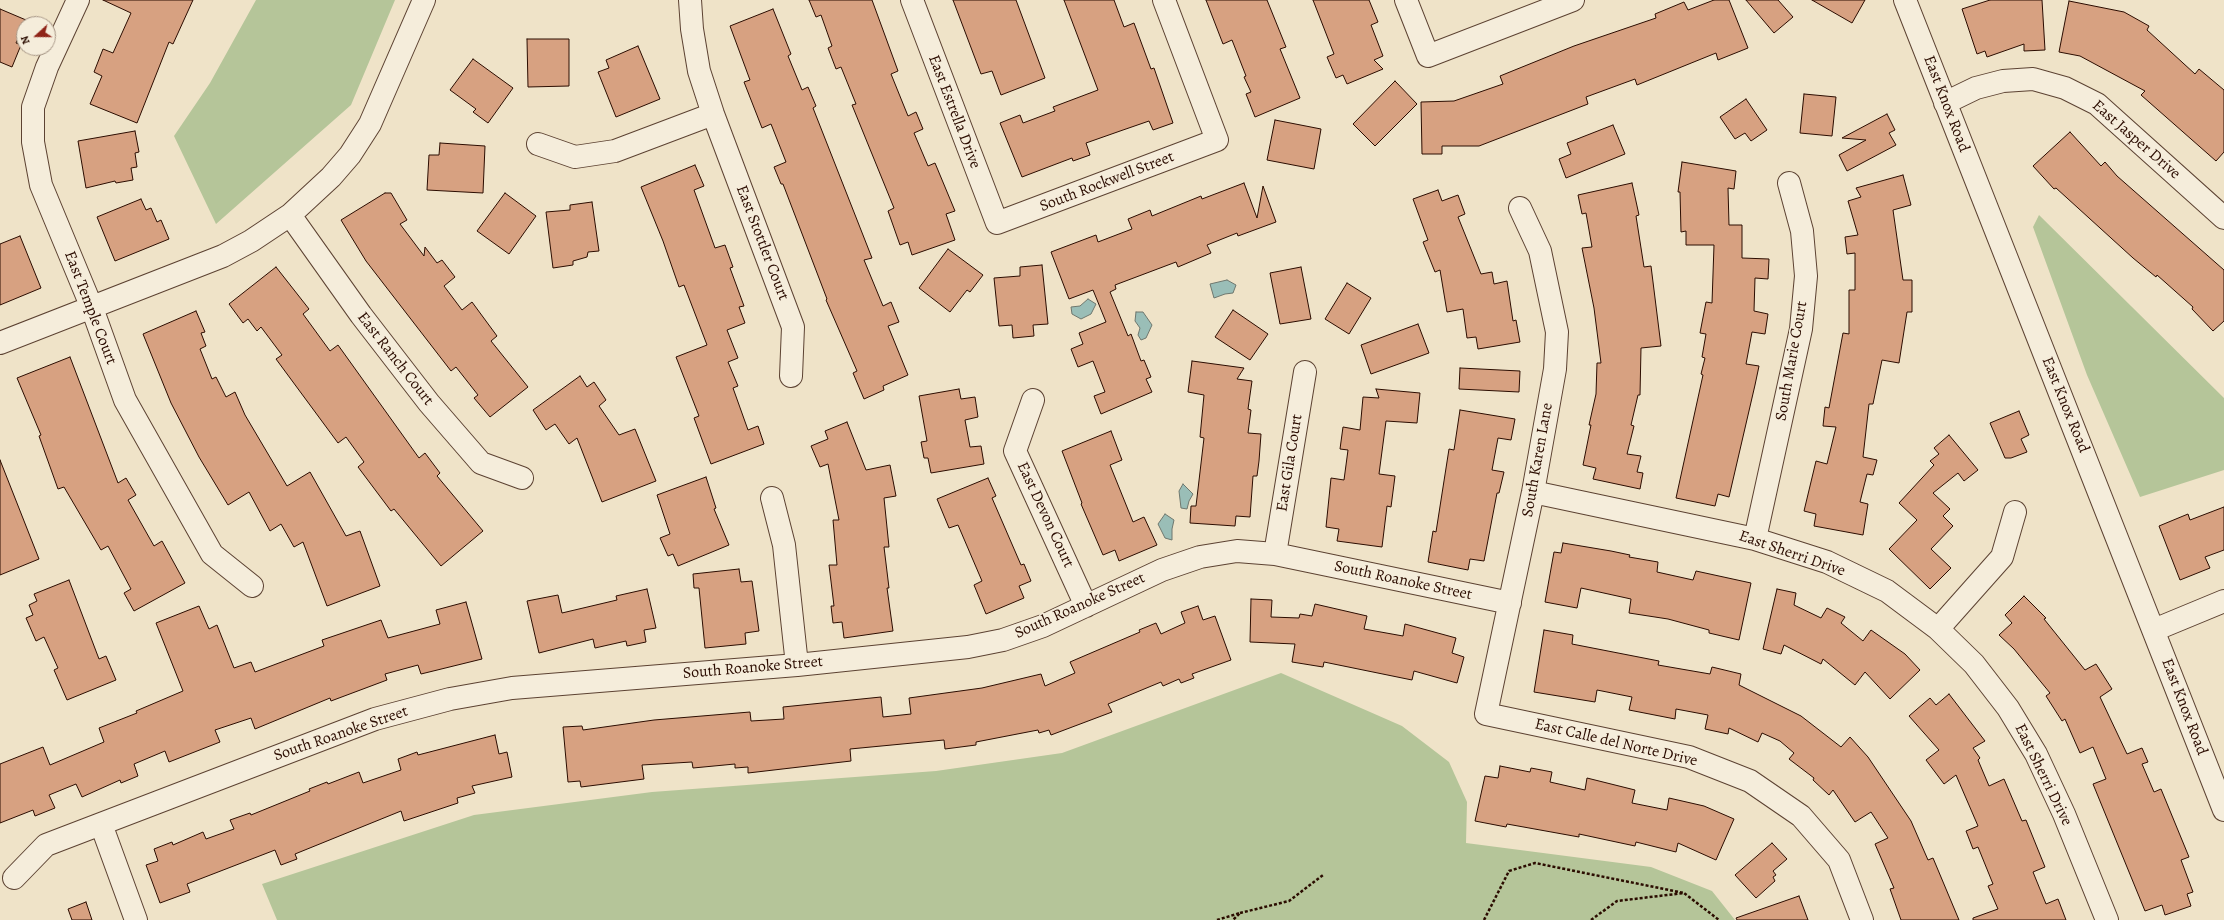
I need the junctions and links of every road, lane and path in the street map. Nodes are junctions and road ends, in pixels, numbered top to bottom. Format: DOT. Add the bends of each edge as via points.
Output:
graph roads {
  1 [pos="78,0"];
  2 [pos="424,0"];
  3 [pos="690,0"];
  4 [pos="912,0"];
  5 [pos="1164,0"];
  6 [pos="1406,0"];
  7 [pos="1573,0"];
  8 [pos="1905,0"];
  9 [pos="1945,103"];
  10 [pos="713,114"];
  11 [pos="538,144"];
  12 [pos="1789,183"];
  13 [pos="1520,208"];
  14 [pos="290,216"];
  15 [pos="2224,218"];
  16 [pos="997,223"];
  17 [pos="92,308"];
  18 [pos="0,343"];
  19 [pos="1305,372"];
  20 [pos="791,376"];
  21 [pos="1033,400"];
  22 [pos="522,478"];
  23 [pos="1533,492"];
  24 [pos="772,498"];
  25 [pos="2015,512"];
  26 [pos="1755,539"];
  27 [pos="1275,554"];
  28 [pos="252,586"];
  29 [pos="2224,601"];
  30 [pos="1510,603"];
  31 [pos="1086,606"];
  32 [pos="1938,629"];
  33 [pos="2154,630"];
  34 [pos="797,665"];
  35 [pos="1486,714"];
  36 [pos="2224,810"];
  37 [pos="101,824"];
  38 [pos="1323,875"];
  39 [pos="14,878"];
  40 [pos="1684,893"];
  41 [pos="1240,913"];
  42 [pos="136,920"];
  43 [pos="1217,920"];
  44 [pos="1233,920"];
  45 [pos="1484,920"];
  46 [pos="1591,920"];
  47 [pos="1719,920"];
  48 [pos="1862,920"];
  49 [pos="2107,920"];
  1 -- 17 [label="street, East Temple Court" via="47,67 33,107 33,142 41,185"];
  2 -- 14 [label="street" via="370,124 350,155 331,177"];
  3 -- 10 [label="street, East Stottler Court" via="699,71"];
  4 -- 16 [label="street, East Estrella Drive"];
  5 -- 16 [label="street, South Rockwell Street" via="1218,140"];
  6 -- 7 [label="street" via="1428,56"];
  8 -- 9 [label="street, East Knox Road"];
  9 -- 15 [label="street, East Jasper Drive" via="1976,88 2003,81 2033,79 2065,88 2097,104"];
  9 -- 33 [label="street, East Knox Road"];
  10 -- 11 [label="street" via="616,151 575,156"];
  10 -- 20 [label="street, East Stottler Court" via="793,327"];
  12 -- 26 [label="street, South Marie Court" via="1802,232 1805,268 1801,329"];
  13 -- 23 [label="street, South Karen Lane" via="1540,251 1557,332 1555,369"];
  14 -- 17 [label="street" via="223,256"];
  14 -- 22 [label="street, East Ranch Court" via="361,315 429,403 481,463"];
  17 -- 18 [label="street"];
  17 -- 28 [label="street, East Temple Court" via="125,400 157,459 212,554"];
  19 -- 27 [label="street, East Gila Court"];
  21 -- 31 [label="street, East Devon Court" via="1015,451"];
  23 -- 26 [label="street, East Sherri Drive"];
  23 -- 30 [label="street, South Karen Lane"];
  24 -- 34 [label="street" via="784,545"];
  25 -- 32 [label="street" via="2002,558"];
  26 -- 32 [label="street, East Sherri Drive" via="1827,562 1887,591"];
  27 -- 30 [label="street, South Roanoke Street"];
  27 -- 31 [label="street, South Roanoke Street" via="1238,551 1200,557 1162,570"];
  29 -- 33 [label="street"];
  30 -- 35 [label="street, South Karen Lane"];
  31 -- 34 [label="street, South Roanoke Street" via="1043,626 1003,640 968,647"];
  32 -- 49 [label="street, East Sherri Drive" via="1974,664 2008,708 2036,754 2064,814"];
  33 -- 36 [label="street, East Knox Road"];
  34 -- 37 [label="street, South Roanoke Street" via="512,688 450,699 375,718"];
  35 -- 48 [label="street, East Calle del Norte Drive" via="1689,757 1750,781 1801,816 1839,860"];
  37 -- 39 [label="street, South Roanoke Street" via="46,845"];
  37 -- 42 [label="street"];
  38 -- 41 [label="path" via="1289,901"];
  40 -- 45 [label="path" via="1535,863 1509,871"];
  40 -- 46 [label="path" via="1618,900"];
  40 -- 47 [label="path"];
  41 -- 43 [label="path"];
  41 -- 44 [label="path"];
}
